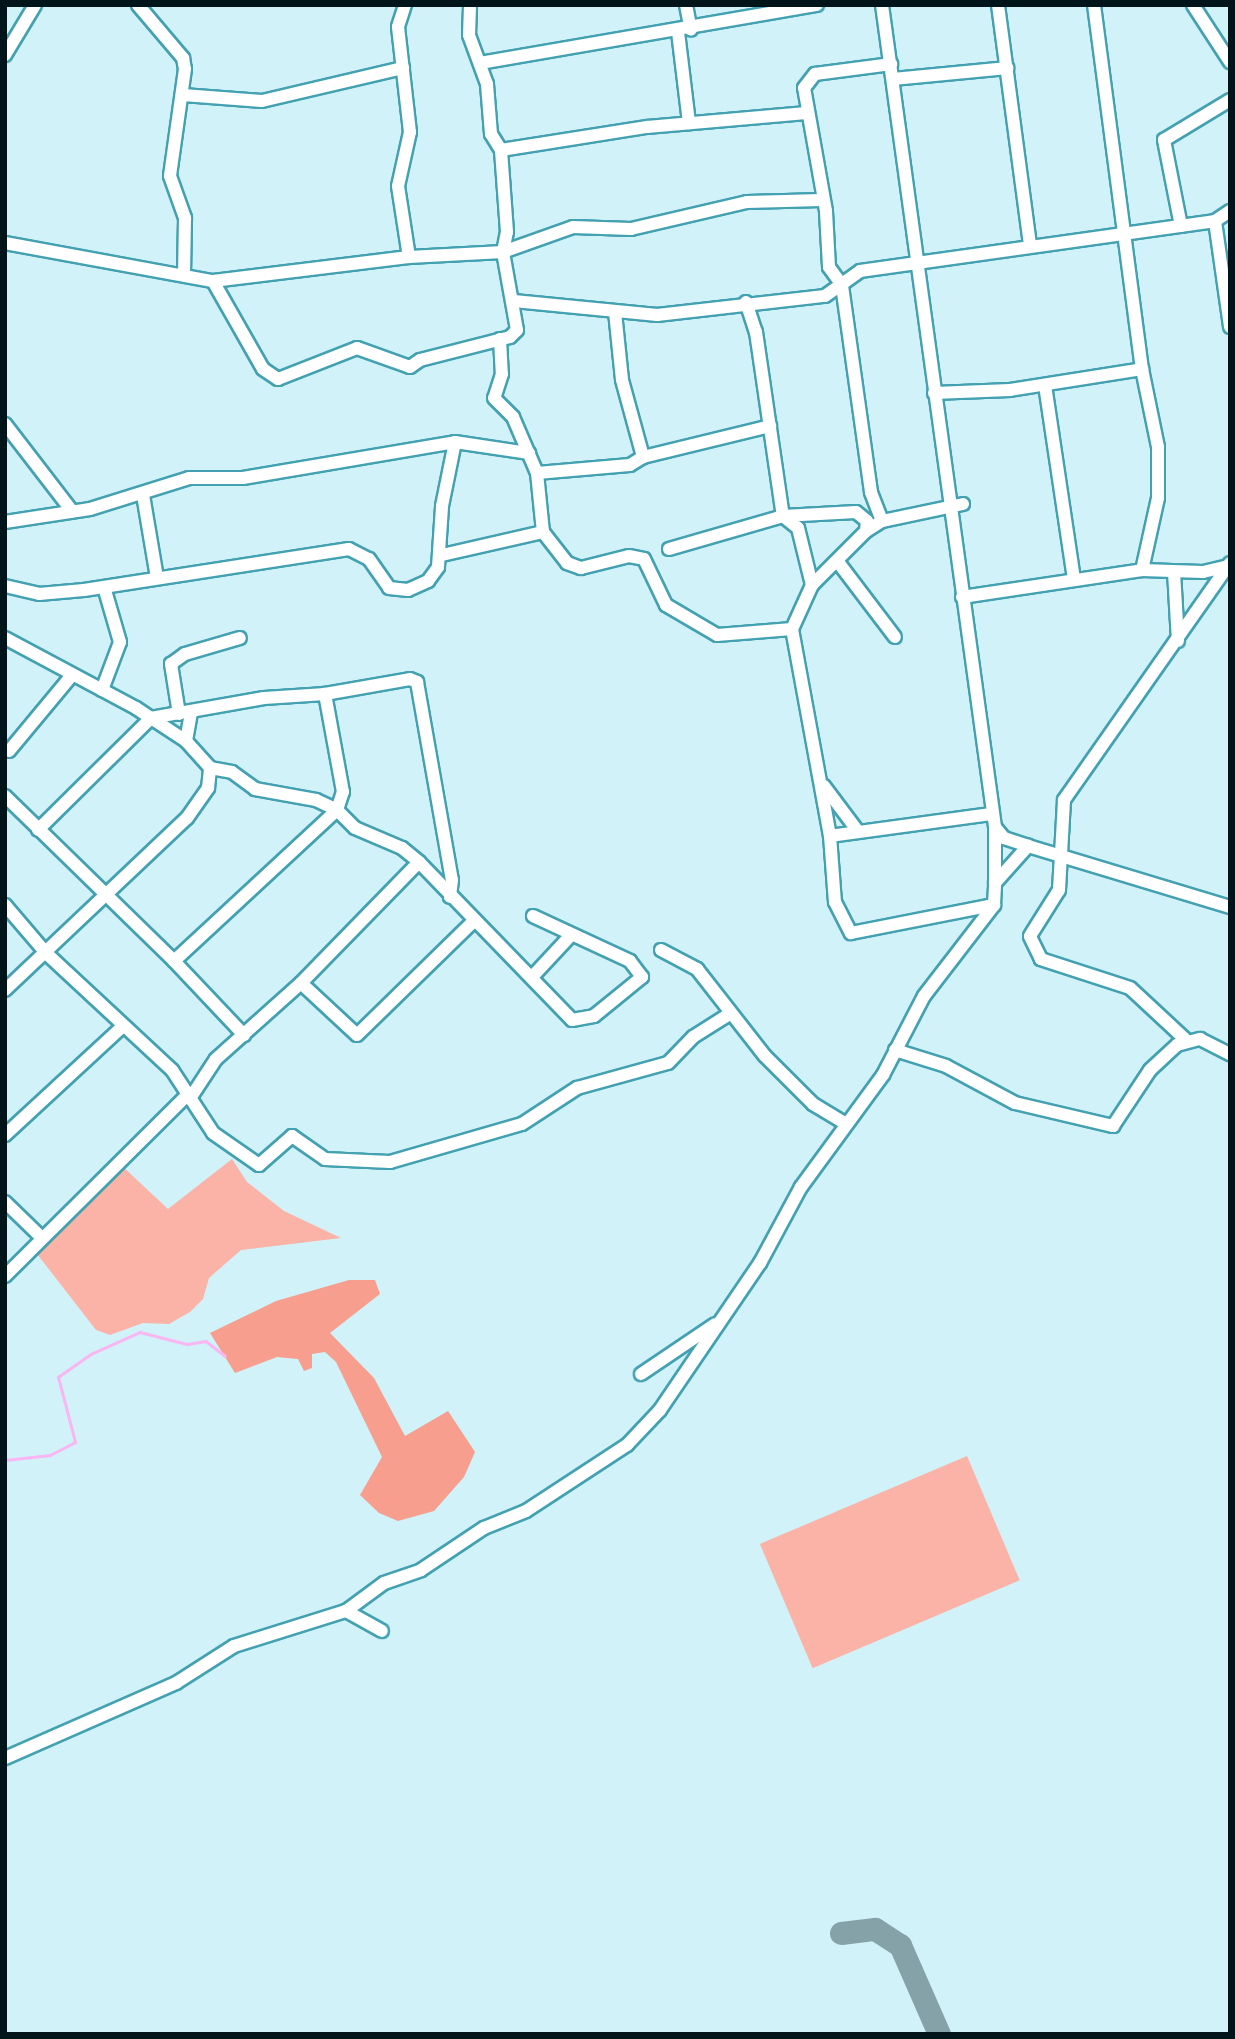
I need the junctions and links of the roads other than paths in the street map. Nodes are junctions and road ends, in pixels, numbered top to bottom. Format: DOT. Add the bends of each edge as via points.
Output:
graph roads {
  1 [pos="35,5"];
  2 [pos="138,5"];
  3 [pos="405,5"];
  4 [pos="470,5"];
  5 [pos="686,5"];
  6 [pos="817,5"];
  7 [pos="882,5"];
  8 [pos="998,5"];
  9 [pos="1094,5"];
  10 [pos="1193,5"];
  11 [pos="684,31"];
  12 [pos="5,55"];
  13 [pos="1230,62"];
  14 [pos="480,63"];
  15 [pos="891,64"];
  16 [pos="403,68"];
  17 [pos="1007,68"];
  18 [pos="893,79"];
  19 [pos="183,95"];
  20 [pos="1230,100"];
  21 [pos="806,113"];
  22 [pos="689,122"];
  23 [pos="500,150"];
  24 [pos="822,200"];
  25 [pos="1230,211"];
  26 [pos="1215,221"];
  27 [pos="1181,226"];
  28 [pos="1125,233"];
  29 [pos="5,243"];
  30 [pos="1030,245"];
  31 [pos="503,252"];
  32 [pos="408,257"];
  33 [pos="915,261"];
  34 [pos="184,275"];
  35 [pos="213,281"];
  36 [pos="842,285"];
  37 [pos="514,301"];
  38 [pos="746,302"];
  39 [pos="615,312"];
  40 [pos="1230,327"];
  41 [pos="500,339"];
  42 [pos="1142,369"];
  43 [pos="1045,385"];
  44 [pos="933,393"];
  45 [pos="5,424"];
  46 [pos="770,426"];
  47 [pos="455,442"];
  48 [pos="529,453"];
  49 [pos="643,457"];
  50 [pos="537,473"];
  51 [pos="143,495"];
  52 [pos="957,505"];
  53 [pos="72,511"];
  54 [pos="783,516"];
  55 [pos="882,521"];
  56 [pos="5,522"];
  57 [pos="866,531"];
  58 [pos="543,532"];
  59 [pos="669,549"];
  60 [pos="442,555"];
  61 [pos="838,562"];
  62 [pos="1229,564"];
  63 [pos="1142,570"];
  64 [pos="1174,572"];
  65 [pos="157,578"];
  66 [pos="1074,579"];
  67 [pos="812,585"];
  68 [pos="5,586"];
  69 [pos="104,587"];
  70 [pos="962,597"];
  71 [pos="792,629"];
  72 [pos="895,637"];
  73 [pos="5,638"];
  74 [pos="240,638"];
  75 [pos="1178,641"];
  76 [pos="72,675"];
  77 [pos="102,690"];
  78 [pos="326,694"];
  79 [pos="185,713"];
  80 [pos="151,718"];
  81 [pos="186,741"];
  82 [pos="9,751"];
  83 [pos="210,768"];
  84 [pos="820,780"];
  85 [pos="5,796"];
  86 [pos="337,810"];
  87 [pos="993,820"];
  88 [pos="38,830"];
  89 [pos="857,830"];
  90 [pos="830,836"];
  91 [pos="1028,846"];
  92 [pos="1064,857"];
  93 [pos="419,862"];
  94 [pos="995,883"];
  95 [pos="103,897"];
  96 [pos="450,897"];
  97 [pos="5,905"];
  98 [pos="994,905"];
  99 [pos="1230,907"];
  100 [pos="533,916"];
  101 [pos="474,921"];
  102 [pos="571,935"];
  103 [pos="662,950"];
  104 [pos="46,953"];
  105 [pos="174,961"];
  106 [pos="532,977"];
  107 [pos="300,983"];
  108 [pos="5,990"];
  109 [pos="728,1015"];
  110 [pos="122,1027"];
  111 [pos="244,1035"];
  112 [pos="1186,1040"];
  113 [pos="895,1050"];
  114 [pos="1230,1054"];
  115 [pos="190,1095"];
  116 [pos="846,1124"];
  117 [pos="5,1135"];
  118 [pos="5,1202"];
  119 [pos="43,1238"];
  120 [pos="5,1276"];
  121 [pos="715,1324"];
  122 [pos="641,1374"];
  123 [pos="346,1611"];
  124 [pos="382,1632"];
  125 [pos="5,1758"];
  1 -- 12 [label="street"];
  2 -- 19 [label="street" via="183,58"];
  3 -- 16 [label="street" via="398,27"];
  4 -- 14 [label="street" via="469,35"];
  5 -- 11 [label="street"];
  6 -- 11 [label="street"];
  7 -- 15 [label="street"];
  8 -- 17 [label="street"];
  9 -- 28 [label="street"];
  10 -- 13 [label="street"];
  11 -- 14 [label="street"];
  11 -- 22 [label="street"];
  14 -- 23 [label="street" via="487,84 491,134"];
  15 -- 18 [label="street"];
  15 -- 21 [label="street" via="807,78"];
  16 -- 19 [label="street" via="262,101"];
  16 -- 32 [label="street" via="410,132 398,186"];
  17 -- 18 [label="street"];
  17 -- 30 [label="street"];
  18 -- 33 [label="street"];
  19 -- 34 [label="street" via="170,176 185,218"];
  20 -- 27 [label="street" via="1164,139"];
  21 -- 22 [label="street"];
  21 -- 24 [label="street"];
  22 -- 23 [label="street"];
  23 -- 31 [label="street" via="507,232"];
  24 -- 31 [label="street" via="747,202 631,229 573,227"];
  24 -- 36 [label="street" via="829,267"];
  25 -- 26 [label="street"];
  26 -- 27 [label="street"];
  26 -- 40 [label="street"];
  27 -- 28 [label="street"];
  28 -- 30 [label="street"];
  28 -- 42 [label="street"];
  29 -- 34 [label="street"];
  30 -- 33 [label="street"];
  31 -- 32 [label="street"];
  31 -- 37 [label="street"];
  32 -- 35 [label="street"];
  33 -- 36 [label="street" via="860,271"];
  33 -- 44 [label="street"];
  34 -- 35 [label="street"];
  35 -- 41 [label="street" via="263,369 278,379 357,348 410,367 420,360"];
  36 -- 38 [label="street" via="825,296"];
  36 -- 55 [label="street" via="871,492"];
  37 -- 39 [label="street"];
  37 -- 41 [label="street" via="517,330"];
  38 -- 39 [label="street" via="657,315"];
  38 -- 46 [label="street"];
  39 -- 49 [label="street" via="622,380"];
  41 -- 48 [label="street" via="502,374 494,398 513,417"];
  42 -- 43 [label="street"];
  42 -- 63 [label="street" via="1158,447 1158,498"];
  43 -- 44 [label="street"];
  43 -- 66 [label="street"];
  44 -- 52 [label="street"];
  45 -- 53 [label="street"];
  46 -- 49 [label="street"];
  46 -- 54 [label="street"];
  47 -- 48 [label="street"];
  47 -- 51 [label="street" via="243,478 189,478"];
  47 -- 60 [label="street" via="442,506"];
  48 -- 50 [label="street"];
  49 -- 50 [label="street" via="630,465"];
  50 -- 58 [label="street"];
  51 -- 53 [label="street"];
  51 -- 65 [label="street"];
  52 -- 55 [label="street"];
  52 -- 70 [label="street"];
  53 -- 56 [label="street"];
  54 -- 57 [label="street" via="856,512 867,522"];
  54 -- 59 [label="street"];
  54 -- 67 [label="street" via="798,527"];
  55 -- 57 [label="street"];
  57 -- 61 [label="street"];
  58 -- 60 [label="street"];
  58 -- 71 [label="street" via="567,564 581,568 629,556 644,559 666,605 717,635"];
  60 -- 65 [label="street" via="428,581 408,590 389,588 369,559 349,549"];
  61 -- 67 [label="street"];
  61 -- 72 [label="street"];
  62 -- 64 [label="street"];
  62 -- 75 [label="street"];
  63 -- 64 [label="street"];
  63 -- 66 [label="street"];
  64 -- 75 [label="street"];
  65 -- 69 [label="street"];
  66 -- 70 [label="street"];
  67 -- 71 [label="street"];
  68 -- 69 [label="street" via="38,594"];
  69 -- 77 [label="street" via="120,642 116,664"];
  70 -- 87 [label="street"];
  71 -- 84 [label="street"];
  73 -- 76 [label="street"];
  74 -- 79 [label="street" via="185,654 171,664"];
  75 -- 92 [label="street" via="1064,800"];
  76 -- 77 [label="street"];
  76 -- 82 [label="street"];
  77 -- 80 [label="street"];
  78 -- 79 [label="street" via="264,698"];
  78 -- 86 [label="street" via="343,792"];
  78 -- 96 [label="street" via="410,679 417,682 452,880"];
  79 -- 80 [label="street"];
  79 -- 81 [label="street"];
  80 -- 81 [label="street"];
  80 -- 88 [label="street"];
  81 -- 83 [label="street"];
  83 -- 86 [label="street" via="232,772 255,789 316,800"];
  83 -- 95 [label="street" via="208,788 187,818"];
  84 -- 89 [label="street"];
  84 -- 90 [label="street"];
  85 -- 88 [label="street"];
  86 -- 93 [label="street" via="355,828 402,848"];
  86 -- 105 [label="street"];
  87 -- 89 [label="street"];
  87 -- 91 [label="street" via="1004,838"];
  87 -- 94 [label="street"];
  88 -- 95 [label="street"];
  89 -- 90 [label="street"];
  90 -- 98 [label="street" via="835,902 851,933"];
  91 -- 92 [label="street"];
  91 -- 94 [label="street"];
  92 -- 99 [label="street"];
  92 -- 112 [label="street" via="1054,901 1030,936 1034,951 1053,965 1130,988"];
  93 -- 96 [label="street"];
  93 -- 107 [label="street"];
  94 -- 98 [label="street"];
  95 -- 104 [label="street"];
  95 -- 105 [label="street"];
  96 -- 101 [label="street"];
  97 -- 104 [label="street"];
  98 -- 113 [label="street" via="924,996"];
  100 -- 102 [label="street"];
  101 -- 106 [label="street"];
  101 -- 107 [label="street" via="356,1035"];
  102 -- 106 [label="street"];
  102 -- 106 [label="street" via="630,961 642,977 579,1022"];
  103 -- 109 [label="street" via="697,969"];
  104 -- 108 [label="street"];
  104 -- 110 [label="street"];
  105 -- 111 [label="street"];
  107 -- 111 [label="street"];
  109 -- 115 [label="street" via="693,1037 668,1063 577,1088 522,1124 390,1162 325,1159 292,1136 266,1162 249,1162 213,1133"];
  109 -- 116 [label="street" via="803,1094"];
  110 -- 115 [label="street" via="172,1070"];
  110 -- 117 [label="street"];
  111 -- 115 [label="street" via="216,1059"];
  112 -- 113 [label="street" via="1150,1070 1113,1126 1015,1103 988,1093 946,1066"];
  112 -- 114 [label="street" via="1220,1044"];
  113 -- 116 [label="street"];
  115 -- 119 [label="street"];
  116 -- 121 [label="street"];
  118 -- 119 [label="street"];
  119 -- 120 [label="street"];
  121 -- 122 [label="street"];
  121 -- 123 [label="street" via="660,1410 627,1445 526,1511 484,1528 421,1570 384,1583"];
  123 -- 124 [label="street"];
  123 -- 125 [label="street" via="234,1646 176,1683"];
}
